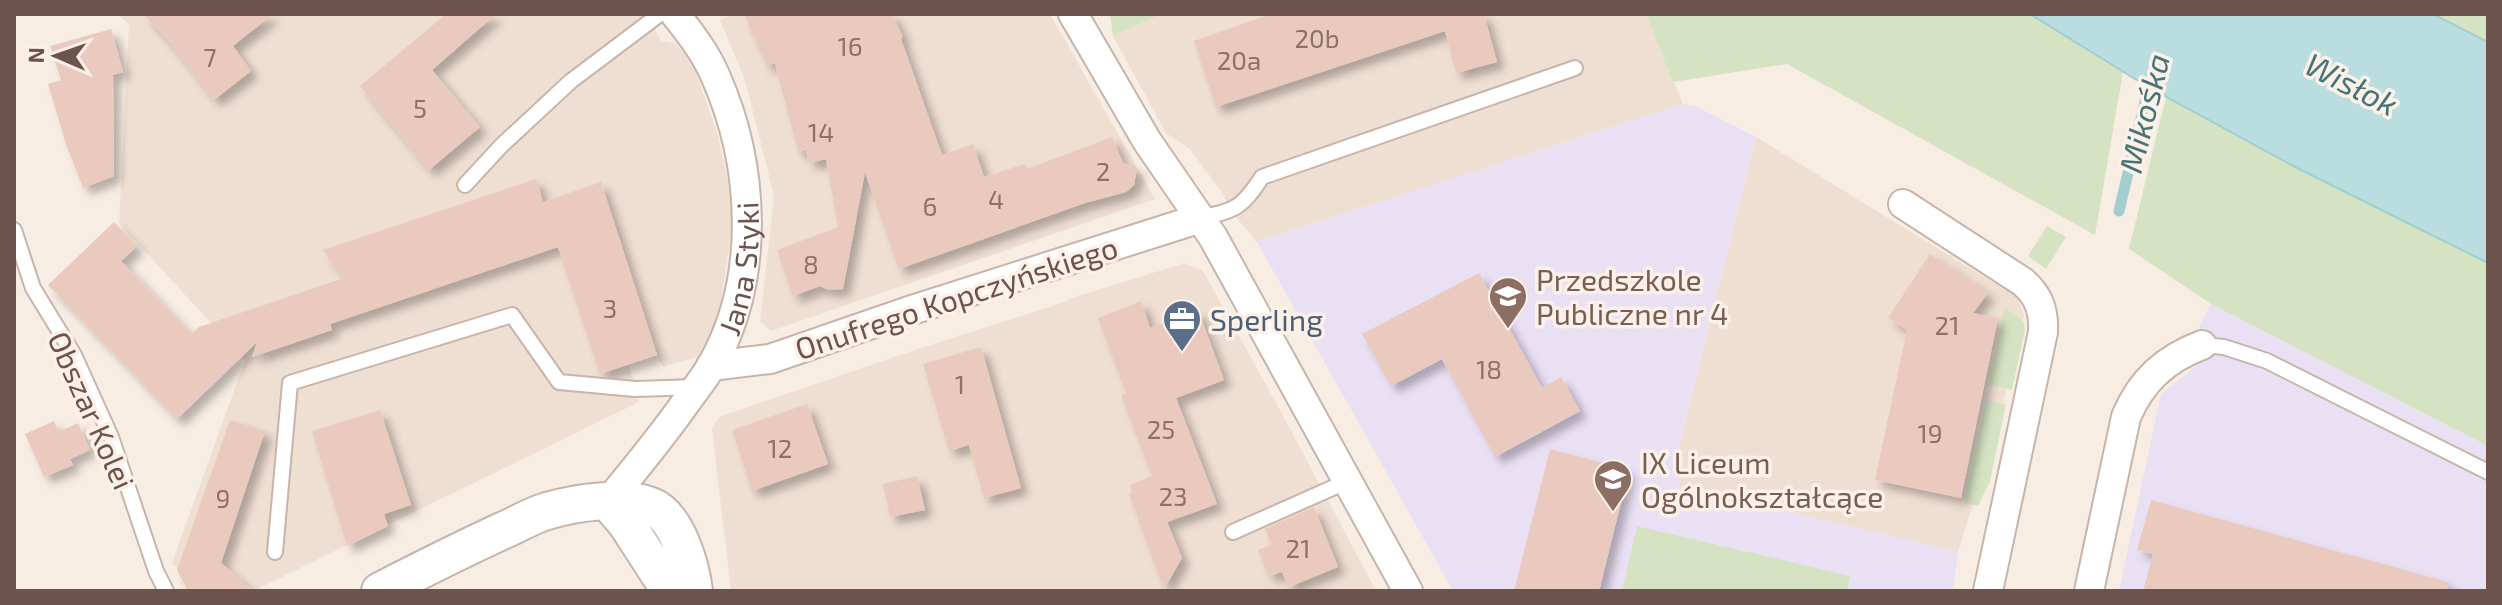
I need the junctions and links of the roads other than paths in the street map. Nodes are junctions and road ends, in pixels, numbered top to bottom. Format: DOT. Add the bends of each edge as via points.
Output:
graph roads {
  1 [pos="660,14"];
  2 [pos="675,14"];
  3 [pos="1073,14"];
  4 [pos="1575,68"];
  5 [pos="465,185"];
  6 [pos="1903,204"];
  7 [pos="1198,219"];
  8 [pos="14,230"];
  9 [pos="2202,345"];
  10 [pos="704,377"];
  11 [pos="2488,472"];
  12 [pos="1348,481"];
  13 [pos="608,502"];
  14 [pos="1233,532"];
  15 [pos="275,552"];
  16 [pos="166,591"];
  17 [pos="380,591"];
  18 [pos="670,591"];
  19 [pos="694,591"];
  20 [pos="1408,591"];
  21 [pos="1988,591"];
  22 [pos="2089,591"];
  1 -- 5 [label="lane" via="571,81"];
  2 -- 10 [label="street, Jana Styki" via="715,74 737,140 747,197 742,277 730,324"];
  3 -- 7 [label="street"];
  4 -- 7 [label="lane" via="1262,177 1246,201"];
  6 -- 21 [label="street" via="2023,282 2041,305 2043,332"];
  7 -- 10 [label="street, Onufrego Kopczyńskiego"];
  7 -- 12 [label="street" via="1213,237"];
  8 -- 16 [label="lane, Obszar Kolei" via="33,288 74,355 111,437"];
  9 -- 11 [label="lane" via="2267,361"];
  9 -- 22 [label="street" via="2158,369 2134,396"];
  10 -- 13 [label="street, Jana Styki"];
  10 -- 15 [label="lane" via="635,389 559,382 512,315 290,383"];
  12 -- 14 [label="lane"];
  12 -- 20 [label="street"];
  13 -- 17 [label="street" via="546,511"];
  13 -- 18 [label="street"];
  13 -- 19 [label="street" via="653,506 667,517 683,545"];
}
